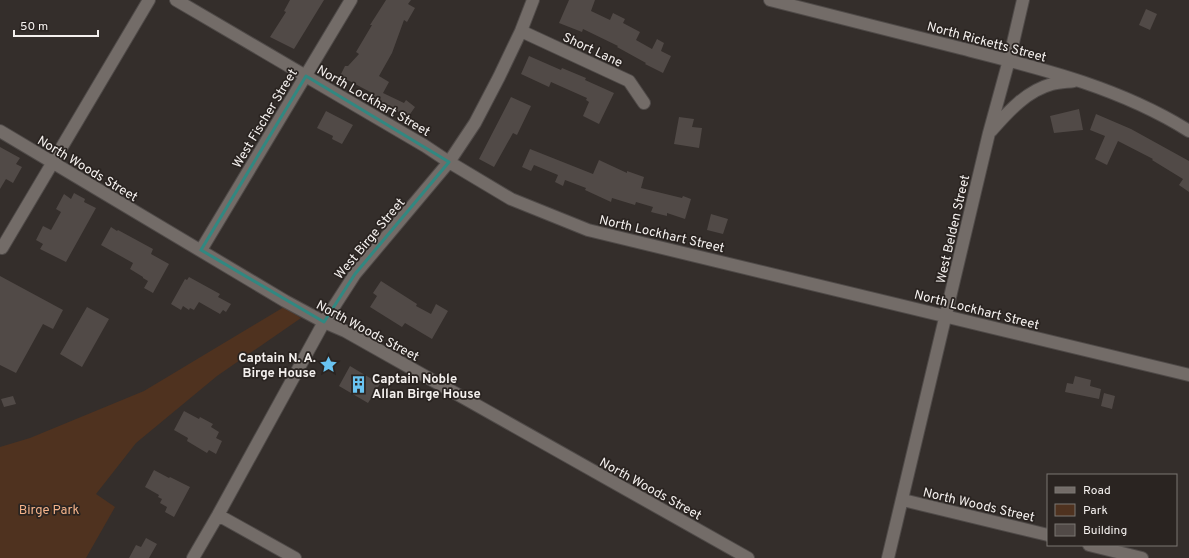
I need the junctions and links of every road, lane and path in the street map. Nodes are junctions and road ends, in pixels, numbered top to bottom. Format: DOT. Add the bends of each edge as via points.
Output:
graph roads {
  1 [pos="149,0"];
  2 [pos="176,0"];
  3 [pos="352,0"];
  4 [pos="533,0"];
  5 [pos="770,0"];
  6 [pos="1022,0"];
  7 [pos="521,31"];
  8 [pos="1009,60"];
  9 [pos="306,76"];
  10 [pos="1080,80"];
  11 [pos="644,103"];
  12 [pos="0,131"];
  13 [pos="1189,131"];
  14 [pos="989,133"];
  15 [pos="52,162"];
  16 [pos="449,162"];
  17 [pos="2,248"];
  18 [pos="201,250"];
  19 [pos="946,316"];
  20 [pos="324,322"];
  21 [pos="1189,375"];
  22 [pos="903,500"];
  23 [pos="218,515"];
  24 [pos="1047,535"];
  25 [pos="1092,546"];
  26 [pos="1113,554"];
  27 [pos="193,558"];
  28 [pos="296,558"];
  29 [pos="748,558"];
  30 [pos="888,558"];
  31 [pos="1142,558"];
  1 -- 15 [label="street"];
  2 -- 9 [label="street, North Lockhart Street"];
  3 -- 9 [label="street, West Fischer Street"];
  4 -- 7 [label="street, West Birge Street"];
  5 -- 8 [label="street, North Ricketts Street"];
  6 -- 8 [label="street, West Belden Street"];
  7 -- 11 [label="street, Short Lane" via="629,81"];
  7 -- 16 [label="street, West Birge Street" via="475,123"];
  8 -- 10 [label="street, North Ricketts Street"];
  8 -- 14 [label="street, West Belden Street"];
  9 -- 16 [label="street, North Lockhart Street"];
  9 -- 18 [label="street, West Fischer Street"];
  10 -- 13 [label="street, North Ricketts Street" via="1138,104"];
  10 -- 14 [label="street" via="1052,84 1032,94 1014,106"];
  12 -- 15 [label="street, North Woods Street"];
  14 -- 19 [label="street, West Belden Street"];
  15 -- 17 [label="street"];
  15 -- 18 [label="street, North Woods Street"];
  16 -- 19 [label="street, North Lockhart Street" via="511,199 588,230"];
  16 -- 20 [label="street, West Birge Street" via="355,274"];
  18 -- 20 [label="street, North Woods Street"];
  19 -- 21 [label="street, North Lockhart Street"];
  19 -- 22 [label="street, West Belden Street"];
  20 -- 23 [label="street, West Birge Street"];
  20 -- 29 [label="street, North Woods Street" via="345,331"];
  22 -- 24 [label="street, North Woods Street"];
  22 -- 30 [label="street, West Belden Street"];
  23 -- 27 [label="street, West Birge Street"];
  23 -- 28 [label="street"];
  25 -- 26 [label="street"];
  26 -- 31 [label="street"];
}
